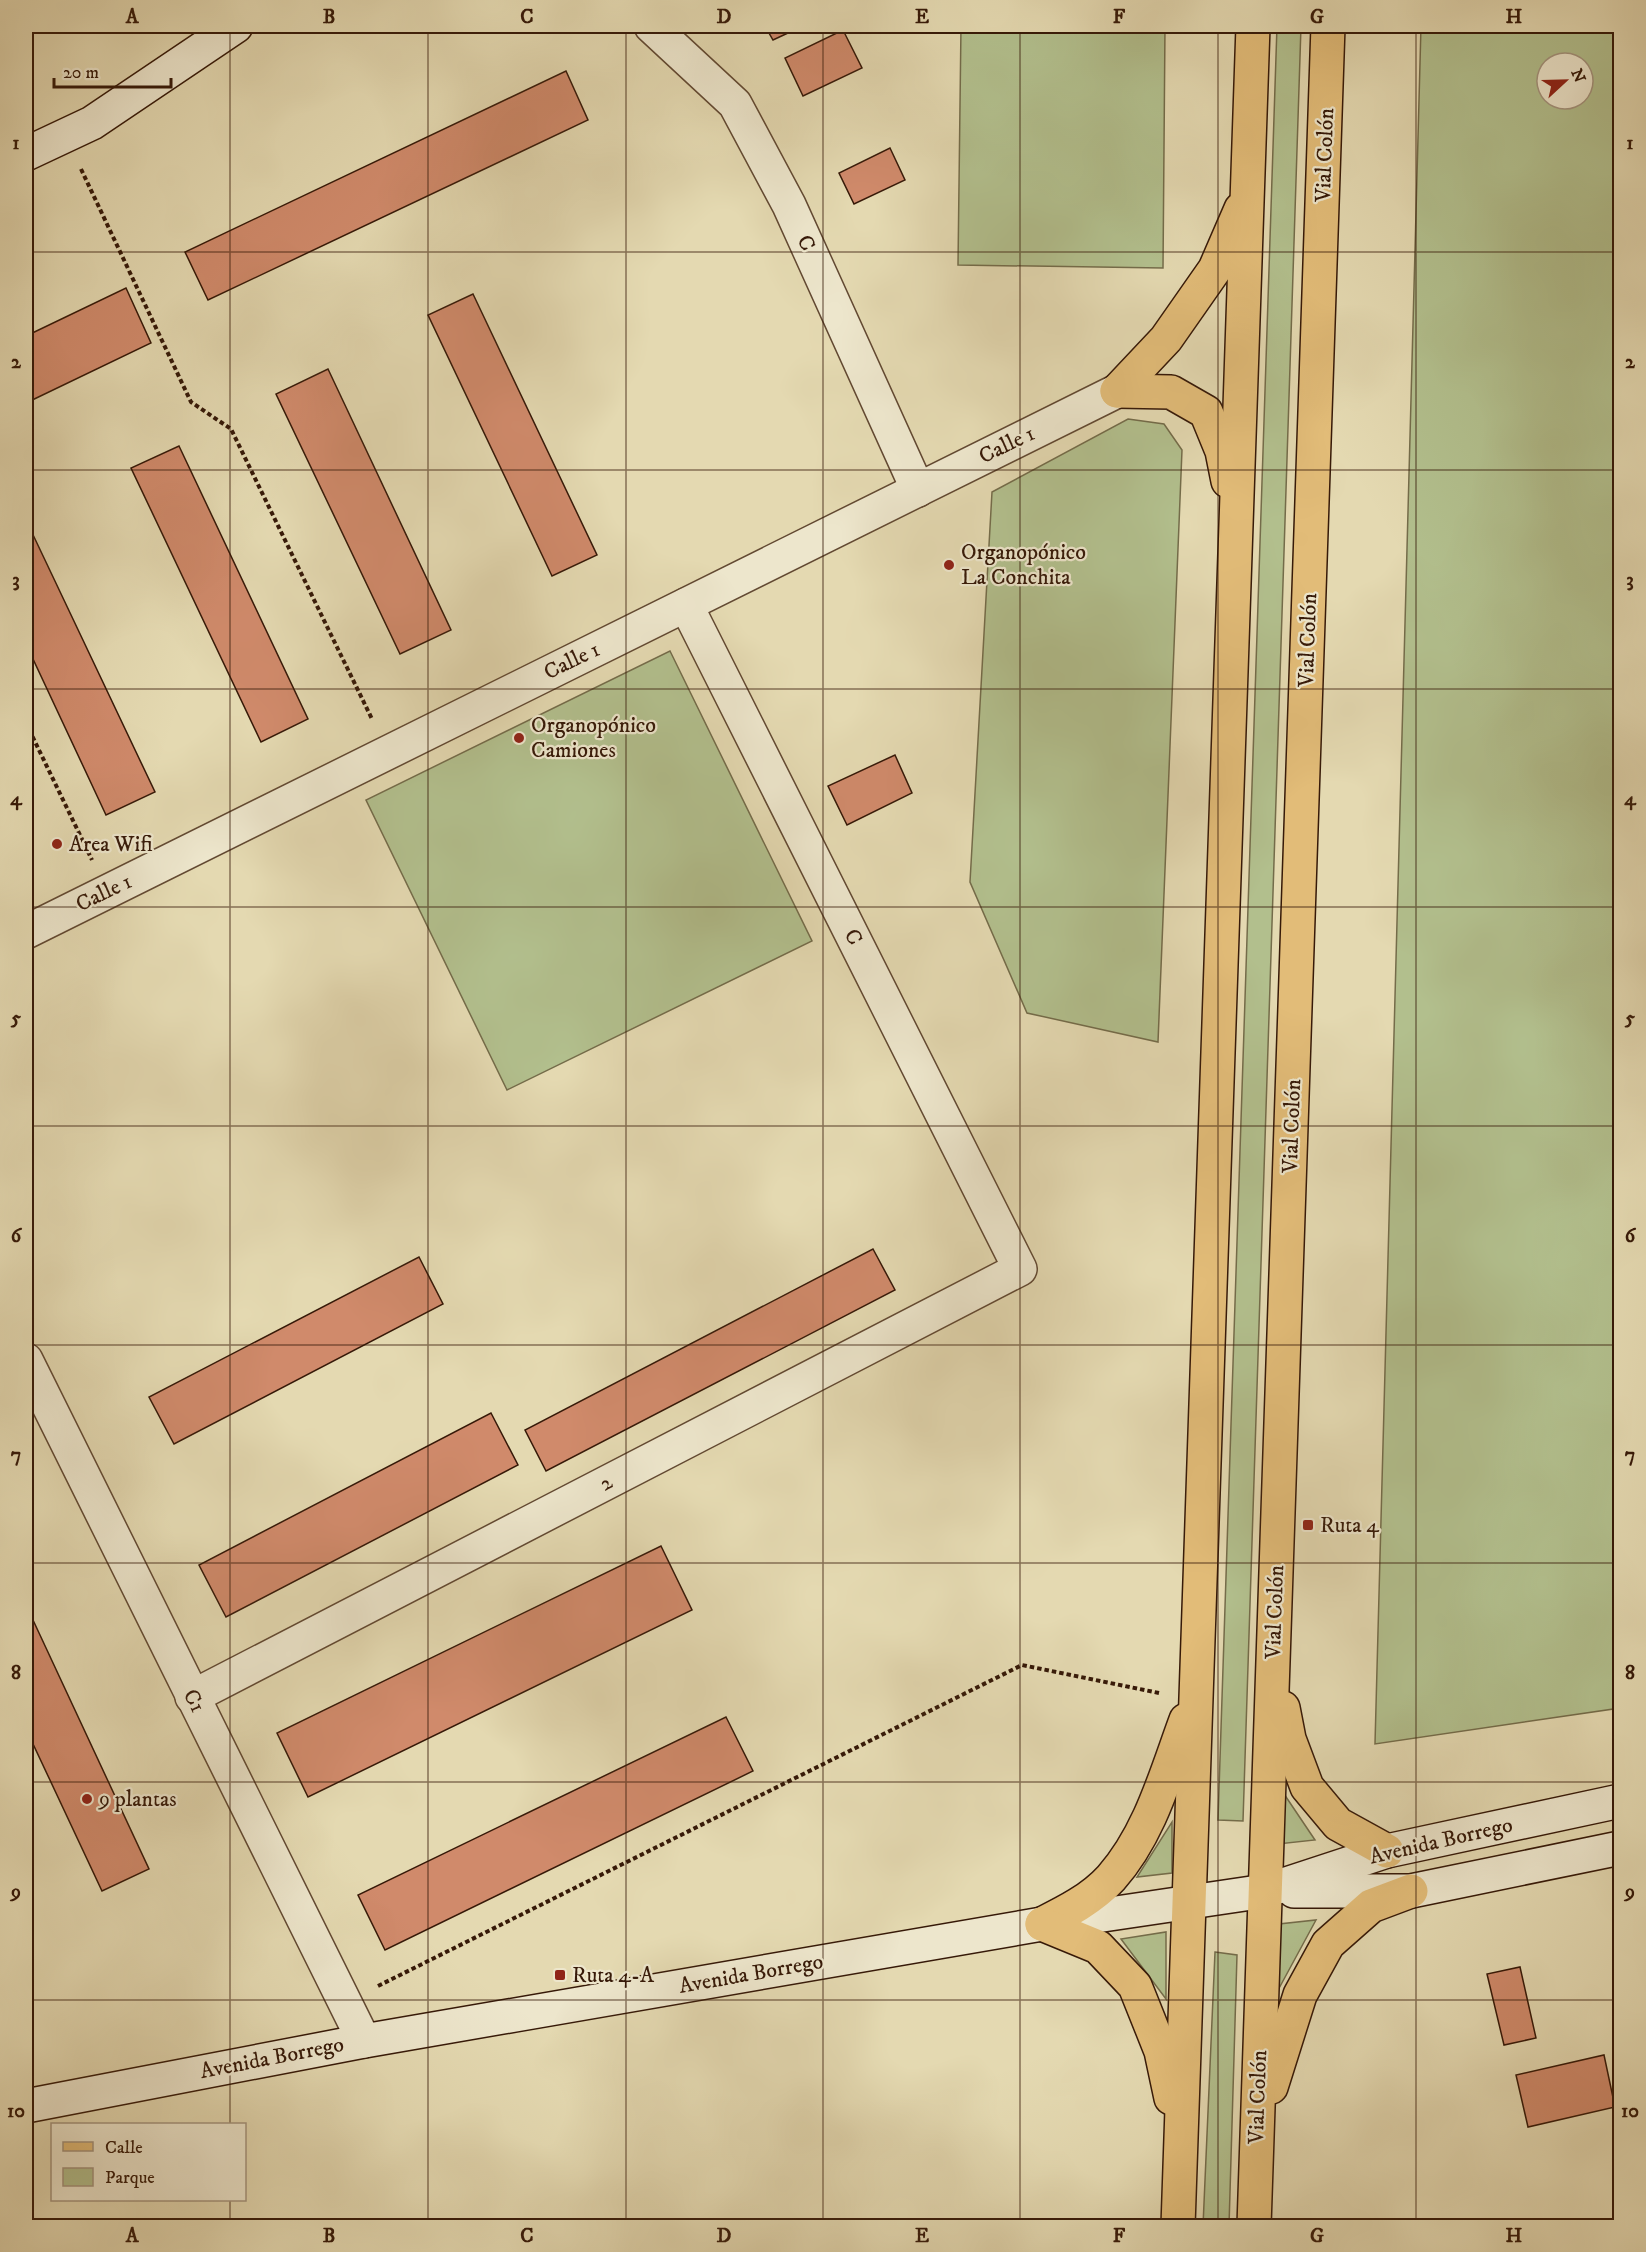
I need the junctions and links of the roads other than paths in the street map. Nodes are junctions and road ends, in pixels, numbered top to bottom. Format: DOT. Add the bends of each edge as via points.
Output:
graph roads {
  1 [pos="236,26"];
  2 [pos="651,26"];
  3 [pos="1253,26"];
  4 [pos="1328,26"];
  5 [pos="26,154"];
  6 [pos="1248,191"];
  7 [pos="1117,391"];
  8 [pos="918,489"];
  9 [pos="1237,528"];
  10 [pos="686,605"];
  11 [pos="26,932"];
  12 [pos="1020,1269"];
  13 [pos="30,1381"];
  14 [pos="1273,1652"];
  15 [pos="1182,1692"];
  16 [pos="192,1697"];
  17 [pos="1620,1801"];
  18 [pos="1620,1848"];
  19 [pos="1387,1851"];
  20 [pos="1265,1891"];
  21 [pos="1410,1892"];
  22 [pos="1190,1904"];
  23 [pos="1042,1924"];
  24 [pos="364,2041"];
  25 [pos="26,2106"];
  26 [pos="1257,2132"];
  27 [pos="1181,2143"];
  28 [pos="1178,2226"];
  29 [pos="1254,2226"];
  1 -- 5 [label="street" via="92,123"];
  2 -- 8 [label="street, C" via="735,104 789,205"];
  3 -- 6 [label="main road"];
  4 -- 14 [label="main road, Vial Colón"];
  6 -- 7 [label="main road" via="1215,269 1166,339"];
  6 -- 9 [label="main road"];
  7 -- 8 [label="street, Calle 1"];
  7 -- 9 [label="main road" via="1171,392 1206,412 1222,451"];
  8 -- 10 [label="street, Calle 1"];
  9 -- 15 [label="main road"];
  10 -- 11 [label="street, Calle 1"];
  10 -- 12 [label="street, C"];
  12 -- 16 [label="street, 2"];
  13 -- 16 [label="street, C1"];
  14 -- 19 [label="main road" via="1288,1739 1307,1787 1338,1824"];
  14 -- 20 [label="main road, Vial Colón"];
  15 -- 22 [label="main road"];
  15 -- 23 [label="main road" via="1145,1828 1110,1879 1075,1907"];
  16 -- 24 [label="street, C1"];
  17 -- 19 [label="street, Avenida Borrego"];
  18 -- 21 [label="street, Avenida Borrego"];
  19 -- 20 [label="street, Avenida Borrego"];
  20 -- 21 [label="street, Avenida Borrego"];
  20 -- 22 [label="street, Avenida Borrego"];
  20 -- 26 [label="main road, Vial Colón"];
  21 -- 26 [label="main road" via="1371,1906 1328,1944 1299,1995"];
  22 -- 23 [label="street, Avenida Borrego"];
  22 -- 27 [label="main road"];
  23 -- 24 [label="street, Avenida Borrego"];
  23 -- 27 [label="main road" via="1098,1947 1135,1986 1161,2051"];
  24 -- 25 [label="street, Avenida Borrego"];
  26 -- 29 [label="main road, Vial Colón"];
  27 -- 28 [label="main road"];
}
